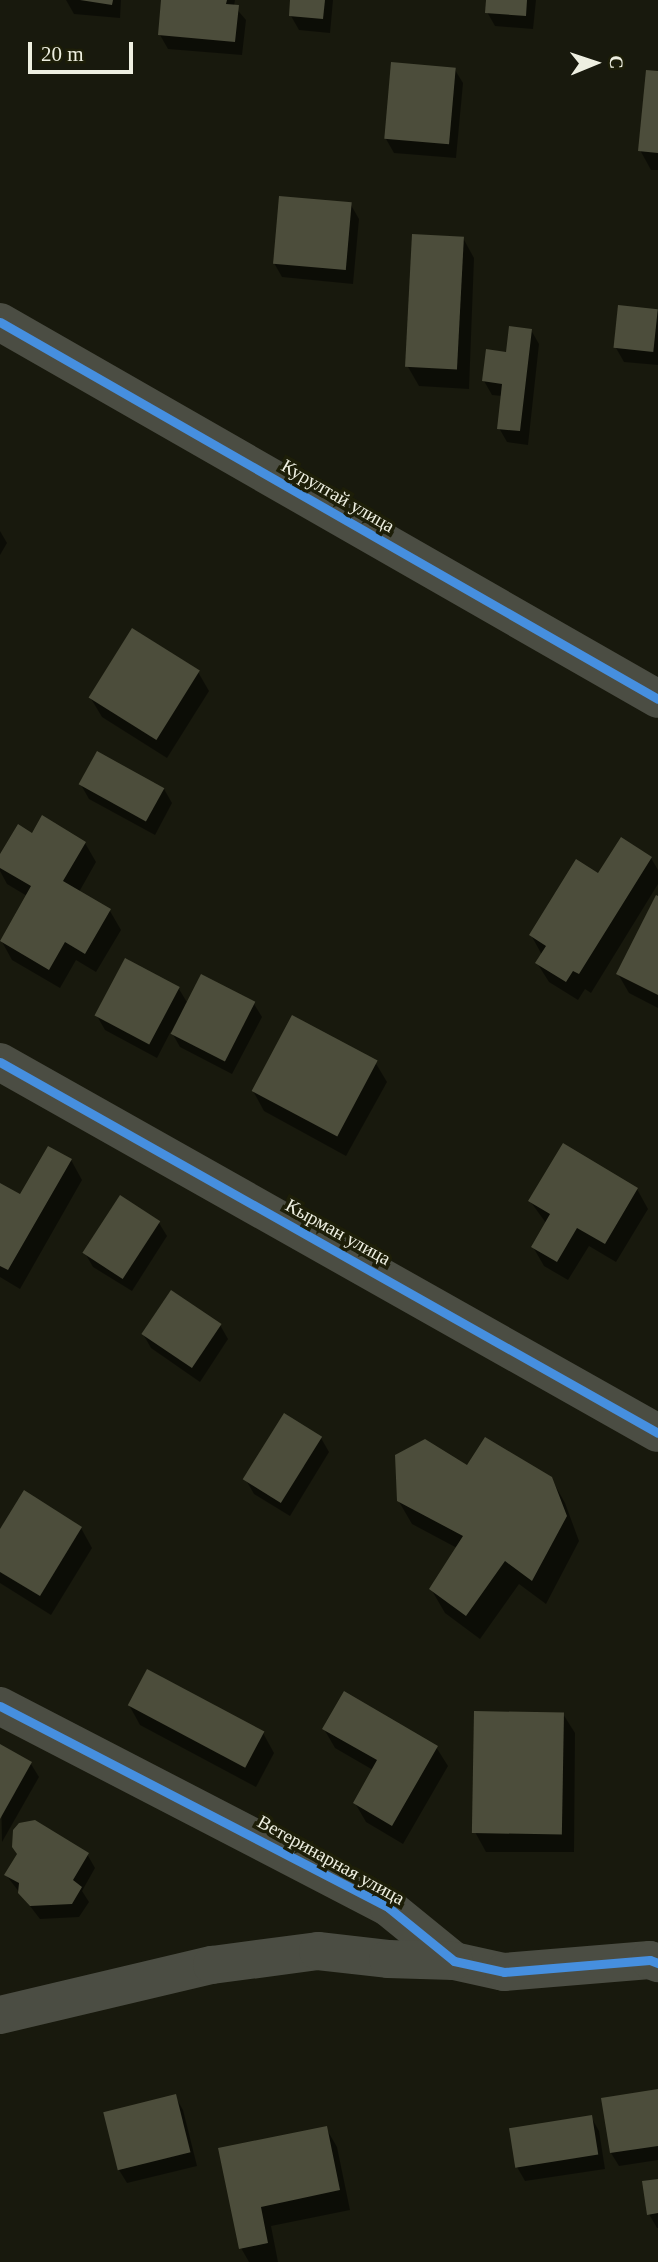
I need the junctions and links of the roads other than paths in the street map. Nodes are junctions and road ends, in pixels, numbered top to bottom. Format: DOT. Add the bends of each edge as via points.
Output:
graph roads {
  1 [pos="0,323"];
  2 [pos="658,699"];
  3 [pos="0,1062"];
  4 [pos="658,1433"];
  5 [pos="0,1706"];
  6 [pos="454,1961"];
  7 [pos="658,1963"];
  8 [pos="0,2015"];
  1 -- 2 [label="street, Курултай улица"];
  3 -- 4 [label="street, Кырман улица"];
  5 -- 6 [label="street, Ветеринарная улица" via="389,1908"];
  6 -- 7 [label="street, Ветеринарная улица" via="504,1972 650,1959"];
  6 -- 8 [label="street, Ветеринарная улица" via="318,1951 212,1965"];
}
